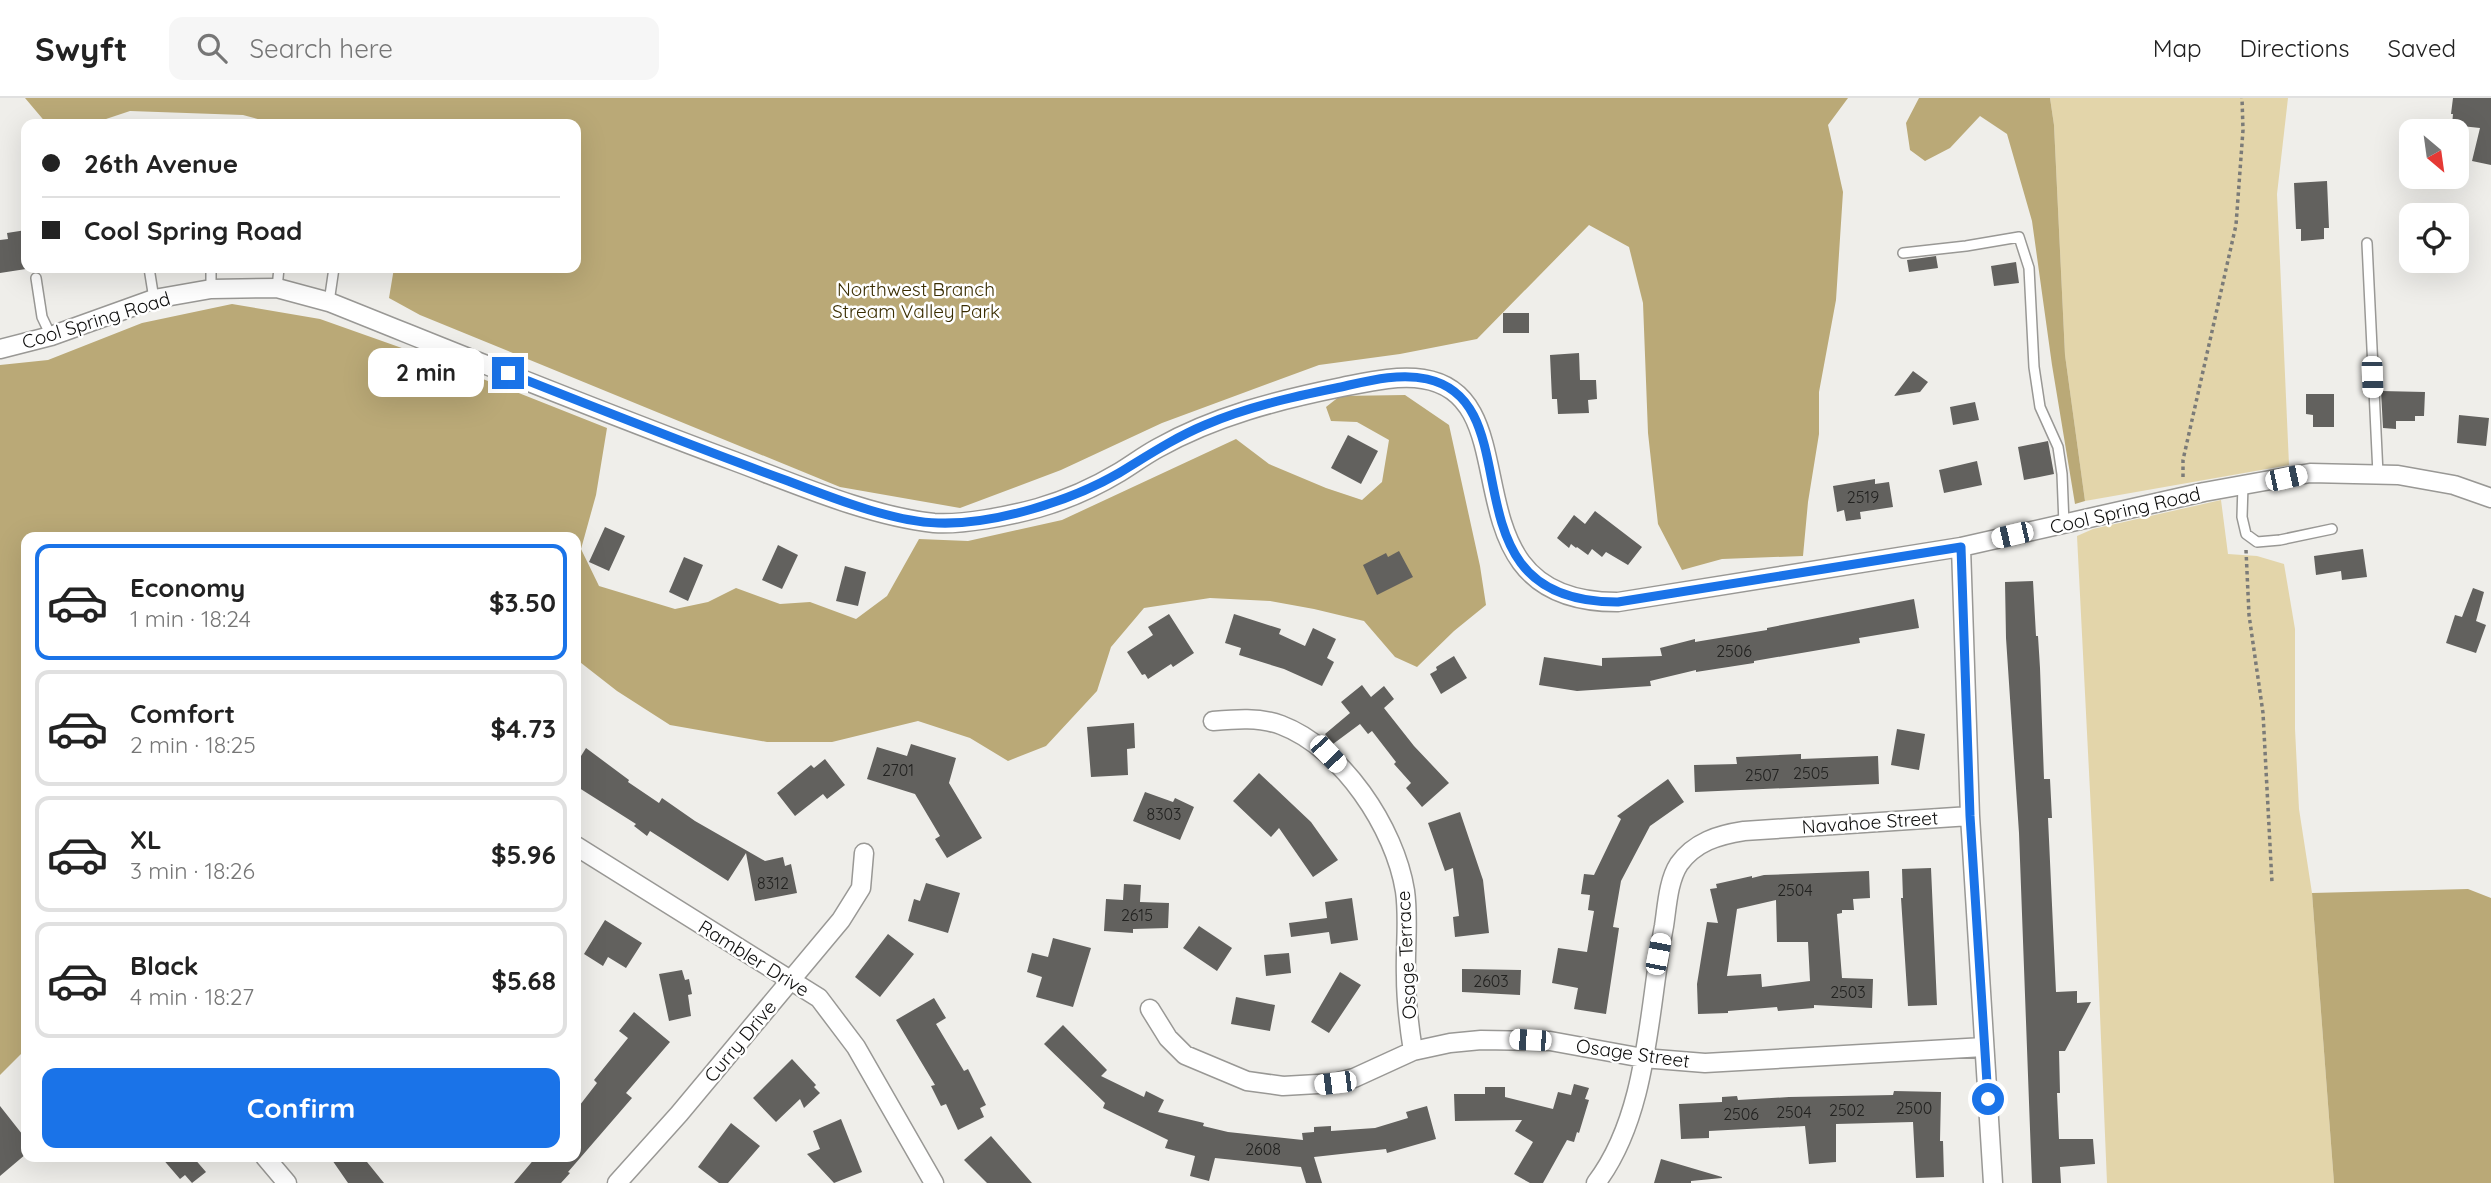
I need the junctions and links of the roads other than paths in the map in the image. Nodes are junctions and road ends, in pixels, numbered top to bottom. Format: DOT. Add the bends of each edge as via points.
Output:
graph roads {
  1 [pos="2367,243"];
  2 [pos="1903,253"];
  3 [pos="150,273"];
  4 [pos="211,273"];
  5 [pos="278,273"];
  6 [pos="333,273"];
  7 [pos="36,278"];
  8 [pos="277,288"];
  9 [pos="211,289"];
  10 [pos="154,299"];
  11 [pos="329,302"];
  12 [pos="51,336"];
  13 [pos="0,349"];
  14 [pos="2378,474"];
  15 [pos="2243,485"];
  16 [pos="2491,498"];
  17 [pos="2064,524"];
  18 [pos="2332,529"];
  19 [pos="1961,547"];
  20 [pos="1213,721"];
  21 [pos="1970,816"];
  22 [pos="581,849"];
  23 [pos="864,853"];
  24 [pos="790,980"];
  25 [pos="1150,1009"];
  26 [pos="1984,1047"];
  27 [pos="1413,1051"];
  28 [pos="1643,1058"];
  29 [pos="269,1162"];
  30 [pos="1993,1181"];
  31 [pos="287,1183"];
  32 [pos="617,1183"];
  33 [pos="934,1183"];
  34 [pos="1596,1183"];
  1 -- 14 [label="lane"];
  2 -- 17 [label="lane" via="2019,237 2029,268 2040,407 2058,447"];
  3 -- 10 [label="lane"];
  4 -- 9 [label="lane"];
  5 -- 8 [label="lane"];
  6 -- 11 [label="lane"];
  7 -- 12 [label="lane" via="42,317"];
  8 -- 9 [label="street, Cool Spring Road"];
  8 -- 11 [label="street, Cool Spring Road"];
  9 -- 10 [label="street, Cool Spring Road"];
  10 -- 12 [label="street, Cool Spring Road"];
  11 -- 19 [label="street, Cool Spring Road" via="686,444 898,517 939,523 1037,508 1074,495 1156,449 1241,411 1300,395 1403,377 1444,386 1469,408 1482,435 1507,541 1526,571 1573,598 1618,602"];
  12 -- 13 [label="street, Cool Spring Road"];
  14 -- 15 [label="street, Cool Spring Road" via="2310,473"];
  14 -- 16 [label="street, Cool Spring Road" via="2454,485"];
  15 -- 17 [label="street, Cool Spring Road"];
  15 -- 18 [label="lane" via="2246,534 2258,542"];
  17 -- 19 [label="street, Cool Spring Road"];
  19 -- 21 [label="street"];
  20 -- 27 [label="street, Osage Terrace" via="1259,719 1294,730 1328,754 1371,807 1391,844 1405,891 1407,1013"];
  21 -- 26 [label="street"];
  21 -- 28 [label="street, Navahoe Street" via="1769,829 1726,834 1695,847 1673,878"];
  22 -- 24 [label="street, Rambler Drive"];
  23 -- 24 [label="street, Curry Drive" via="861,888 841,920"];
  24 -- 32 [label="street, Curry Drive"];
  24 -- 33 [label="street, Rambler Drive" via="819,998 840,1023"];
  25 -- 27 [label="street, Osage Street" via="1185,1055 1247,1082 1283,1086 1335,1083"];
  26 -- 28 [label="street, Osage Street" via="1705,1063"];
  26 -- 30 [label="street"];
  27 -- 28 [label="street, Osage Street" via="1509,1039 1550,1041"];
  28 -- 34 [label="street, Navahoe Street" via="1630,1116"];
  29 -- 31 [label="street"];
}
